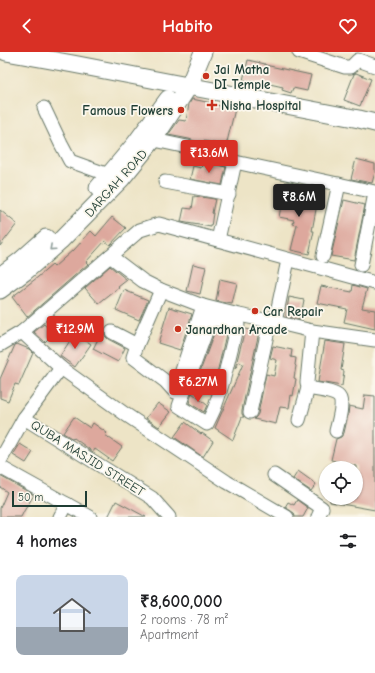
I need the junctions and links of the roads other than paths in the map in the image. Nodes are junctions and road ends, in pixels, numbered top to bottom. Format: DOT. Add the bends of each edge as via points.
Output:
graph roads {
  1 [pos="9,52"];
  2 [pos="192,52"];
  3 [pos="203,52"];
  4 [pos="298,52"];
  5 [pos="360,56"];
  6 [pos="74,58"];
  7 [pos="375,66"];
  8 [pos="184,85"];
  9 [pos="44,108"];
  10 [pos="375,123"];
  11 [pos="147,138"];
  12 [pos="235,162"];
  13 [pos="109,176"];
  14 [pos="165,182"];
  15 [pos="338,184"];
  16 [pos="375,192"];
  17 [pos="229,194"];
  18 [pos="218,240"];
  19 [pos="110,256"];
  20 [pos="323,256"];
  21 [pos="288,260"];
  22 [pos="361,265"];
  23 [pos="0,276"];
  24 [pos="375,283"];
  25 [pos="0,290"];
  26 [pos="161,290"];
  27 [pos="203,306"];
  28 [pos="238,320"];
  29 [pos="272,322"];
  30 [pos="312,331"];
  31 [pos="22,332"];
  32 [pos="112,332"];
  33 [pos="375,340"];
  34 [pos="0,345"];
  35 [pos="136,345"];
  36 [pos="61,368"];
  37 [pos="308,388"];
  38 [pos="250,412"];
  39 [pos="24,418"];
  40 [pos="299,420"];
  41 [pos="336,431"];
  42 [pos="0,461"];
  43 [pos="0,467"];
  44 [pos="274,475"];
  45 [pos="67,504"];
  46 [pos="60,517"];
  47 [pos="90,517"];
  48 [pos="169,517"];
  49 [pos="287,517"];
  50 [pos="318,517"];
  1 -- 6 [label="main road"];
  2 -- 8 [label="main road, DARGAH ROAD"];
  3 -- 8 [label="main road, DARGAH ROAD"];
  4 -- 5 [label="street" via="345,67 351,67"];
  5 -- 7 [label="street"];
  6 -- 8 [label="main road"];
  8 -- 10 [label="main road"];
  8 -- 11 [label="main road, DARGAH ROAD"];
  9 -- 13 [label="street" via="70,161"];
  11 -- 12 [label="street" via="188,147"];
  11 -- 13 [label="main road, DARGAH ROAD"];
  11 -- 25 [label="main road, DARGAH ROAD, one-way" via="122,178 75,227 26,272"];
  12 -- 15 [label="street"];
  12 -- 17 [label="street"];
  13 -- 23 [label="main road, DARGAH ROAD" via="76,212"];
  14 -- 17 [label="street"];
  15 -- 16 [label="street"];
  15 -- 20 [label="street"];
  16 -- 22 [label="street"];
  17 -- 18 [label="street"];
  18 -- 19 [label="street" via="159,224 140,230"];
  18 -- 21 [label="street"];
  19 -- 26 [label="street" via="143,281"];
  19 -- 31 [label="street"];
  21 -- 24 [label="street"];
  21 -- 29 [label="street"];
  26 -- 27 [label="street"];
  26 -- 35 [label="street"];
  27 -- 28 [label="street"];
  27 -- 35 [label="street" via="175,392 165,381 132,356"];
  28 -- 28 [label="street" via="222,386 207,424 179,406 211,318"];
  28 -- 29 [label="street"];
  29 -- 30 [label="street"];
  29 -- 38 [label="street"];
  30 -- 33 [label="street"];
  30 -- 37 [label="street"];
  31 -- 34 [label="street"];
  31 -- 36 [label="street"];
  32 -- 35 [label="street"];
  36 -- 39 [label="street"];
  36 -- 49 [label="street" via="226,482"];
  37 -- 40 [label="street"];
  37 -- 41 [label="street" via="339,397 341,404"];
  39 -- 42 [label="street, QUBA MASJID STREET"];
  39 -- 48 [label="street, QUBA MASJID STREET" via="152,498"];
  43 -- 45 [label="street"];
  44 -- 50 [label="street" via="322,508"];
  45 -- 46 [label="street"];
  45 -- 47 [label="street"];
}
